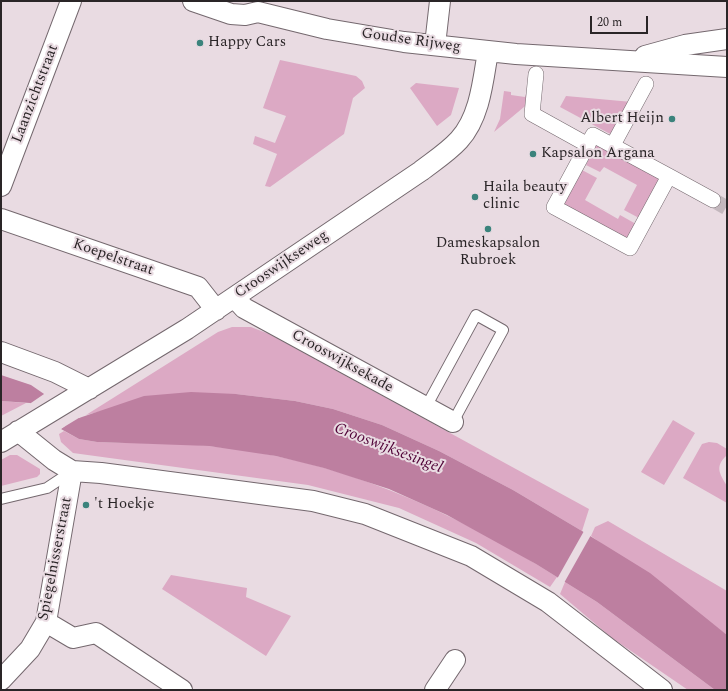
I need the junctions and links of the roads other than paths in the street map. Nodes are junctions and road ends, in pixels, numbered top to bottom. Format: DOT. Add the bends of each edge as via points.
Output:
graph roads {
  1 [pos="71,1"];
  2 [pos="192,1"];
  3 [pos="440,1"];
  4 [pos="262,6"];
  5 [pos="727,39"];
  6 [pos="436,45"];
  7 [pos="488,51"];
  8 [pos="634,60"];
  9 [pos="727,67"];
  10 [pos="536,74"];
  11 [pos="646,84"];
  12 [pos="588,145"];
  13 [pos="613,145"];
  14 [pos="669,176"];
  15 [pos="1,186"];
  16 [pos="713,200"];
  17 [pos="1,219"];
  18 [pos="235,298"];
  19 [pos="216,310"];
  20 [pos="1,352"];
  21 [pos="89,389"];
  22 [pos="426,407"];
  23 [pos="453,422"];
  24 [pos="18,431"];
  25 [pos="1,442"];
  26 [pos="72,471"];
  27 [pos="1,499"];
  28 [pos="46,622"];
  29 [pos="455,660"];
  30 [pos="1,680"];
  31 [pos="182,690"];
  32 [pos="435,690"];
  33 [pos="662,690"];
  1 -- 15 [label="street, Laanzichtstraat"];
  2 -- 4 [label="street, Goudse Rijweg" via="231,14 245,15"];
  3 -- 6 [label="street"];
  4 -- 6 [label="street, Goudse Rijweg" via="327,29"];
  5 -- 8 [label="street, Goudse Rijweg" via="685,45"];
  6 -- 7 [label="street, Goudse Rijweg"];
  7 -- 8 [label="street, Goudse Rijweg"];
  7 -- 18 [label="street, Crooswijkseweg" via="475,114 459,139 421,171"];
  8 -- 9 [label="street, Goudse Rijweg"];
  10 -- 12 [label="street" via="532,114"];
  11 -- 13 [label="street"];
  12 -- 13 [label="street" via="594,135"];
  12 -- 14 [label="street" via="554,207 630,248"];
  13 -- 14 [label="street"];
  14 -- 16 [label="street"];
  17 -- 19 [label="street, Koepelstraat" via="198,287"];
  18 -- 19 [label="street, Crooswijkseweg"];
  18 -- 22 [label="street, Crooswijksekade" via="244,308"];
  19 -- 21 [label="street, Crooswijkseweg"];
  20 -- 21 [label="street" via="55,372"];
  21 -- 24 [label="street, Crooswijkseweg"];
  22 -- 23 [label="street, Crooswijksekade"];
  22 -- 23 [label="lane" via="476,315 503,330"];
  24 -- 25 [label="street, Crooswijkseweg"];
  24 -- 26 [label="street"];
  26 -- 27 [label="lane" via="46,488"];
  26 -- 28 [label="street, Spiegelnisserstraat"];
  26 -- 33 [label="street" via="101,472 313,501 365,514 471,556 548,602"];
  28 -- 30 [label="street, Spiegelnisserstraat" via="30,649"];
  28 -- 31 [label="street" via="73,638 96,633"];
  29 -- 32 [label="street"];
}
